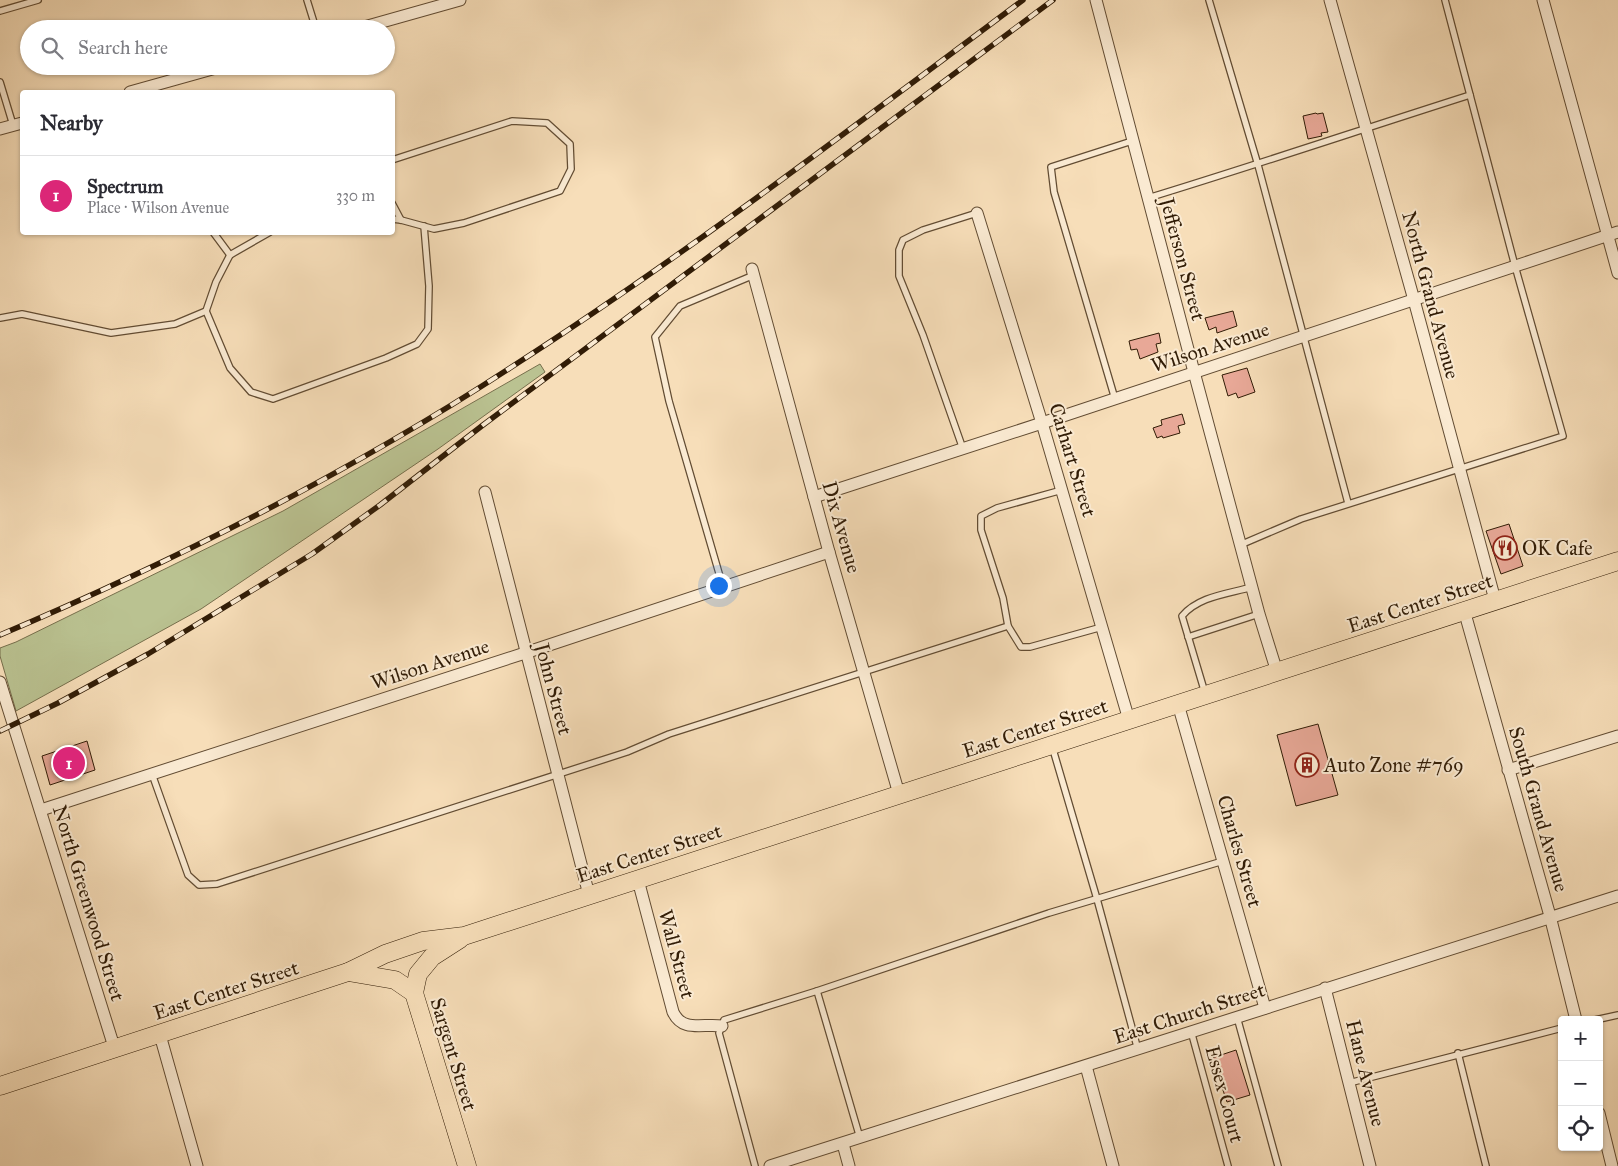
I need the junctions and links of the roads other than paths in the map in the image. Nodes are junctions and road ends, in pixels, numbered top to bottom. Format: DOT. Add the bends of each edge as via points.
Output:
graph roads {
  1 [pos="38,0"];
  2 [pos="307,0"];
  3 [pos="460,0"];
  4 [pos="1096,0"];
  5 [pos="1209,0"];
  6 [pos="1330,0"];
  7 [pos="1445,0"];
  8 [pos="1543,0"];
  9 [pos="0,11"];
  10 [pos="313,20"];
  11 [pos="389,20"];
  12 [pos="191,75"];
  13 [pos="0,82"];
  14 [pos="137,90"];
  15 [pos="1470,95"];
  16 [pos="18,124"];
  17 [pos="1366,128"];
  18 [pos="0,129"];
  19 [pos="1132,141"];
  20 [pos="395,159"];
  21 [pos="1258,164"];
  22 [pos="1148,198"];
  23 [pos="395,209"];
  24 [pos="977,213"];
  25 [pos="395,219"];
  26 [pos="400,220"];
  27 [pos="424,226"];
  28 [pos="1613,234"];
  29 [pos="215,235"];
  30 [pos="265,235"];
  31 [pos="230,255"];
  32 [pos="1515,266"];
  33 [pos="753,272"];
  34 [pos="1618,273"];
  35 [pos="1414,300"];
  36 [pos="206,311"];
  37 [pos="0,318"];
  38 [pos="1304,336"];
  39 [pos="1194,372"];
  40 [pos="1115,399"];
  41 [pos="1042,423"];
  42 [pos="963,449"];
  43 [pos="1459,469"];
  44 [pos="1062,490"];
  45 [pos="485,492"];
  46 [pos="814,497"];
  47 [pos="1348,503"];
  48 [pos="1240,544"];
  49 [pos="829,552"];
  50 [pos="1618,561"];
  51 [pos="723,587"];
  52 [pos="1252,587"];
  53 [pos="1495,600"];
  54 [pos="1464,610"];
  55 [pos="1259,614"];
  56 [pos="1008,626"];
  57 [pos="1102,627"];
  58 [pos="1188,637"];
  59 [pos="526,653"];
  60 [pos="1277,672"];
  61 [pos="864,673"];
  62 [pos="0,682"];
  63 [pos="1206,695"];
  64 [pos="1178,704"];
  65 [pos="1129,720"];
  66 [pos="1618,736"];
  67 [pos="1052,746"];
  68 [pos="1508,770"];
  69 [pos="152,774"];
  70 [pos="557,774"];
  71 [pos="899,794"];
  72 [pos="41,810"];
  73 [pos="1223,861"];
  74 [pos="638,880"];
  75 [pos="589,895"];
  76 [pos="1618,896"];
  77 [pos="1098,899"];
  78 [pos="1550,916"];
  79 [pos="464,936"];
  80 [pos="348,972"];
  81 [pos="1325,988"];
  82 [pos="817,991"];
  83 [pos="414,992"];
  84 [pos="1265,1008"];
  85 [pos="1618,1014"];
  86 [pos="1575,1016"];
  87 [pos="1237,1017"];
  88 [pos="1603,1018"];
  89 [pos="722,1026"];
  90 [pos="1558,1029"];
  91 [pos="1191,1031"];
  92 [pos="160,1035"];
  93 [pos="115,1050"];
  94 [pos="1138,1050"];
  95 [pos="1458,1053"];
  96 [pos="1086,1066"];
  97 [pos="1349,1083"];
  98 [pos="0,1086"];
  99 [pos="1603,1129"];
  100 [pos="860,1138"];
  101 [pos="842,1144"];
  102 [pos="197,1166"];
  103 [pos="467,1166"];
  104 [pos="755,1166"];
  105 [pos="770,1166"];
  106 [pos="848,1166"];
  107 [pos="1113,1166"];
  108 [pos="1228,1166"];
  109 [pos="1278,1166"];
  110 [pos="1370,1166"];
  111 [pos="1486,1166"];
  112 [pos="1612,1166"];
  1 -- 9 [label="lane"];
  2 -- 10 [label="lane"];
  3 -- 11 [label="street"];
  4 -- 19 [label="street, Jefferson Street"];
  5 -- 21 [label="lane"];
  6 -- 17 [label="street, North Grand Avenue"];
  7 -- 15 [label="lane"];
  8 -- 28 [label="street"];
  12 -- 14 [label="street"];
  13 -- 16 [label="lane"];
  15 -- 17 [label="lane"];
  15 -- 32 [label="lane"];
  16 -- 18 [label="street"];
  17 -- 21 [label="lane"];
  17 -- 35 [label="street, North Grand Avenue"];
  19 -- 22 [label="street, Jefferson Street"];
  19 -- 40 [label="lane" via="1051,167 1054,192"];
  20 -- 27 [label="lane" via="512,121 547,123 570,144 571,169 560,191 464,223 434,229"];
  21 -- 22 [label="lane"];
  21 -- 38 [label="lane"];
  22 -- 39 [label="street, Jefferson Street"];
  23 -- 26 [label="lane"];
  24 -- 41 [label="street, Carhart Street"];
  24 -- 42 [label="lane" via="923,230 903,240 899,250 899,276"];
  25 -- 26 [label="lane"];
  26 -- 27 [label="lane"];
  27 -- 36 [label="lane" via="428,330 417,344 386,358 273,399 251,392 230,368"];
  28 -- 32 [label="street, Wilson Avenue"];
  28 -- 34 [label="street"];
  29 -- 31 [label="lane"];
  30 -- 31 [label="lane"];
  31 -- 36 [label="lane"];
  32 -- 35 [label="street, Wilson Avenue"];
  32 -- 43 [label="lane" via="1563,436"];
  33 -- 46 [label="street, Dix Avenue"];
  33 -- 51 [label="lane" via="680,306 655,337 669,401"];
  35 -- 38 [label="street, Wilson Avenue"];
  35 -- 43 [label="street, North Grand Avenue"];
  36 -- 37 [label="lane" via="174,324 111,333 22,314"];
  38 -- 39 [label="street, Wilson Avenue"];
  38 -- 47 [label="lane"];
  39 -- 40 [label="street, Wilson Avenue"];
  39 -- 48 [label="street, Jefferson Street"];
  40 -- 41 [label="street, Wilson Avenue"];
  41 -- 42 [label="street, Wilson Avenue"];
  41 -- 44 [label="street, Carhart Street"];
  42 -- 46 [label="street, Wilson Avenue"];
  43 -- 47 [label="lane"];
  43 -- 53 [label="street, North Grand Avenue"];
  44 -- 56 [label="lane" via="997,508 981,516 981,530 1003,598"];
  44 -- 57 [label="street, Carhart Street"];
  45 -- 59 [label="street, John Street"];
  46 -- 49 [label="street, Dix Avenue"];
  47 -- 48 [label="lane" via="1301,518"];
  48 -- 52 [label="street, Jefferson Street"];
  49 -- 51 [label="street, Wilson Avenue"];
  49 -- 61 [label="street, Dix Avenue"];
  50 -- 53 [label="main road, East Center Street"];
  51 -- 59 [label="street, Wilson Avenue"];
  52 -- 55 [label="street, Jefferson Street"];
  52 -- 58 [label="lane" via="1199,602 1189,608 1182,616"];
  53 -- 54 [label="main road, East Center Street"];
  54 -- 60 [label="main road, East Center Street"];
  54 -- 68 [label="street, South Grand Avenue"];
  55 -- 58 [label="lane"];
  55 -- 60 [label="street, Jefferson Street"];
  56 -- 57 [label="lane" via="1021,647"];
  56 -- 61 [label="lane"];
  57 -- 65 [label="street, Carhart Street"];
  58 -- 63 [label="lane"];
  59 -- 69 [label="street, Wilson Avenue"];
  59 -- 70 [label="street, John Street"];
  60 -- 63 [label="main road, East Center Street"];
  61 -- 70 [label="lane" via="669,734 627,752"];
  61 -- 71 [label="street, Dix Avenue"];
  62 -- 72 [label="street, North Greenwood Street"];
  63 -- 64 [label="main road, East Center Street"];
  64 -- 65 [label="main road, East Center Street"];
  64 -- 73 [label="street, Charles Street"];
  65 -- 67 [label="main road, East Center Street"];
  66 -- 68 [label="street"];
  67 -- 71 [label="main road, East Center Street"];
  67 -- 77 [label="lane"];
  68 -- 78 [label="street, South Grand Avenue"];
  69 -- 70 [label="lane" via="188,875 199,885 218,884"];
  69 -- 72 [label="street, Wilson Avenue"];
  70 -- 75 [label="street, John Street"];
  71 -- 74 [label="main road, East Center Street"];
  72 -- 93 [label="street, North Greenwood Street"];
  73 -- 77 [label="lane"];
  73 -- 84 [label="street, Charles Street"];
  74 -- 75 [label="main road, East Center Street"];
  74 -- 89 [label="street, Wall Street" via="677,1020 689,1026"];
  75 -- 79 [label="main road, East Center Street"];
  76 -- 78 [label="street, East Church Street"];
  77 -- 82 [label="lane"];
  77 -- 94 [label="lane"];
  78 -- 81 [label="street, East Church Street"];
  78 -- 86 [label="street, South Grand Avenue"];
  79 -- 80 [label="main road, East Center Street" via="423,941 385,954"];
  79 -- 83 [label="main road, East Center Street" via="432,957 418,974"];
  80 -- 83 [label="main road, Sargent Street" via="395,980"];
  80 -- 92 [label="main road, East Center Street"];
  81 -- 84 [label="street, East Church Street"];
  81 -- 97 [label="street, Hane Avenue"];
  82 -- 89 [label="lane" via="724,1020"];
  82 -- 100 [label="lane"];
  83 -- 103 [label="main road, Sargent Street"];
  84 -- 87 [label="street, East Church Street"];
  85 -- 88 [label="lane"];
  87 -- 91 [label="street, East Church Street"];
  87 -- 109 [label="lane"];
  89 -- 104 [label="lane" via="719,1033"];
  90 -- 95 [label="lane"];
  91 -- 94 [label="street, East Church Street"];
  91 -- 108 [label="lane, Essex Court"];
  92 -- 93 [label="main road, East Center Street"];
  92 -- 102 [label="street"];
  93 -- 98 [label="main road, East Center Street"];
  94 -- 96 [label="street, East Church Street"];
  95 -- 97 [label="lane"];
  95 -- 111 [label="lane"];
  96 -- 100 [label="street, East Church Street"];
  96 -- 107 [label="street"];
  97 -- 110 [label="street, Hane Avenue"];
  99 -- 112 [label="street"];
  100 -- 101 [label="street, East Church Street"];
  101 -- 105 [label="street, East Church Street"];
  101 -- 106 [label="street"];
}
